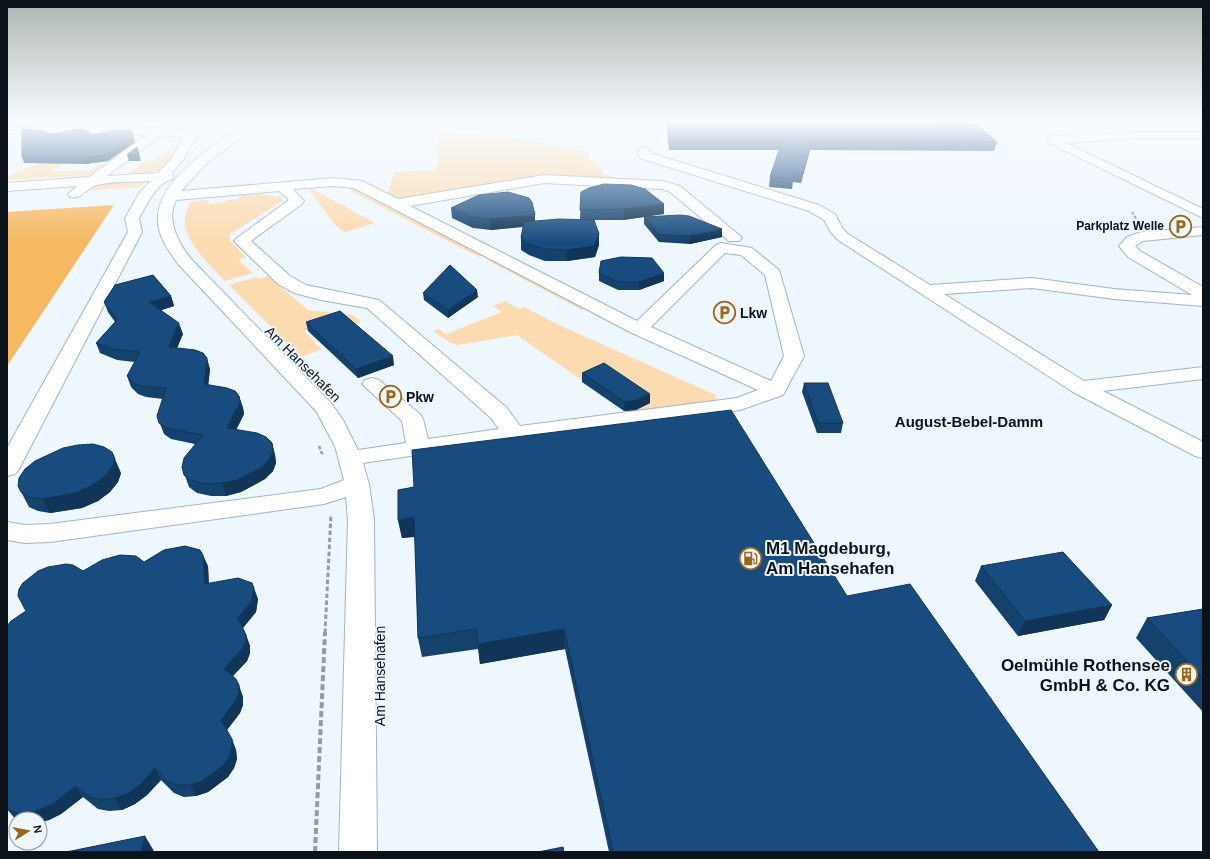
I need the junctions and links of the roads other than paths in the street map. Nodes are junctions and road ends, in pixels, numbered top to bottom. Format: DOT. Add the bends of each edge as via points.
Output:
graph roads {
  1 [pos="120,162"];
  2 [pos="176,162"];
  3 [pos="201,162"];
  4 [pos="668,162"];
  5 [pos="1096,162"];
  6 [pos="94,181"];
  7 [pos="161,185"];
  8 [pos="7,186"];
  9 [pos="279,188"];
  10 [pos="75,194"];
  11 [pos="7,200"];
  12 [pos="395,204"];
  13 [pos="1203,214"];
  14 [pos="1203,231"];
  15 [pos="734,238"];
  16 [pos="927,290"];
  17 [pos="1203,294"];
  18 [pos="1203,302"];
  19 [pos="639,329"];
  20 [pos="1203,373"];
  21 [pos="372,384"];
  22 [pos="1080,388"];
  23 [pos="776,391"];
  24 [pos="511,433"];
  25 [pos="418,447"];
  26 [pos="1203,451"];
  27 [pos="350,458"];
  28 [pos="7,469"];
  29 [pos="357,484"];
  30 [pos="7,531"];
  31 [pos="358,852"];
  1 -- 6 [label="street"];
  2 -- 7 [label="street"];
  3 -- 7 [label="street, Am Hansehafen" via="188,174"];
  4 -- 16 [label="street" via="824,212 832,218 837,231 843,237"];
  5 -- 13 [label="street"];
  6 -- 7 [label="street"];
  6 -- 8 [label="street"];
  6 -- 10 [label="street"];
  7 -- 9 [label="street" via="220,194"];
  7 -- 10 [label="street"];
  7 -- 27 [label="street, Am Hansehafen" via="166,226 180,256 324,407 340,431"];
  7 -- 28 [label="street" via="132,218 135,232"];
  9 -- 12 [label="street" via="348,182"];
  9 -- 24 [label="street" via="297,201 242,240 284,280 300,289 373,304 499,413 508,424"];
  10 -- 11 [label="street"];
  12 -- 15 [label="street" via="544,179 663,185 675,189"];
  12 -- 19 [label="street"];
  14 -- 17 [label="street" via="1141,237 1132,240 1127,246 1134,254"];
  16 -- 18 [label="street" via="1032,282 1114,294"];
  16 -- 22 [label="street"];
  19 -- 23 [label="street"];
  19 -- 23 [label="street" via="721,248 746,251 773,273 794,356"];
  20 -- 22 [label="street"];
  21 -- 25 [label="street" via="412,419"];
  22 -- 26 [label="street"];
  23 -- 24 [label="street" via="740,404"];
  24 -- 25 [label="street"];
  25 -- 27 [label="street"];
  27 -- 29 [label="street, Am Hansehafen"];
  29 -- 30 [label="street" via="324,496 50,533 25,534"];
  29 -- 31 [label="street, Am Hansehafen" via="361,520"];
}
